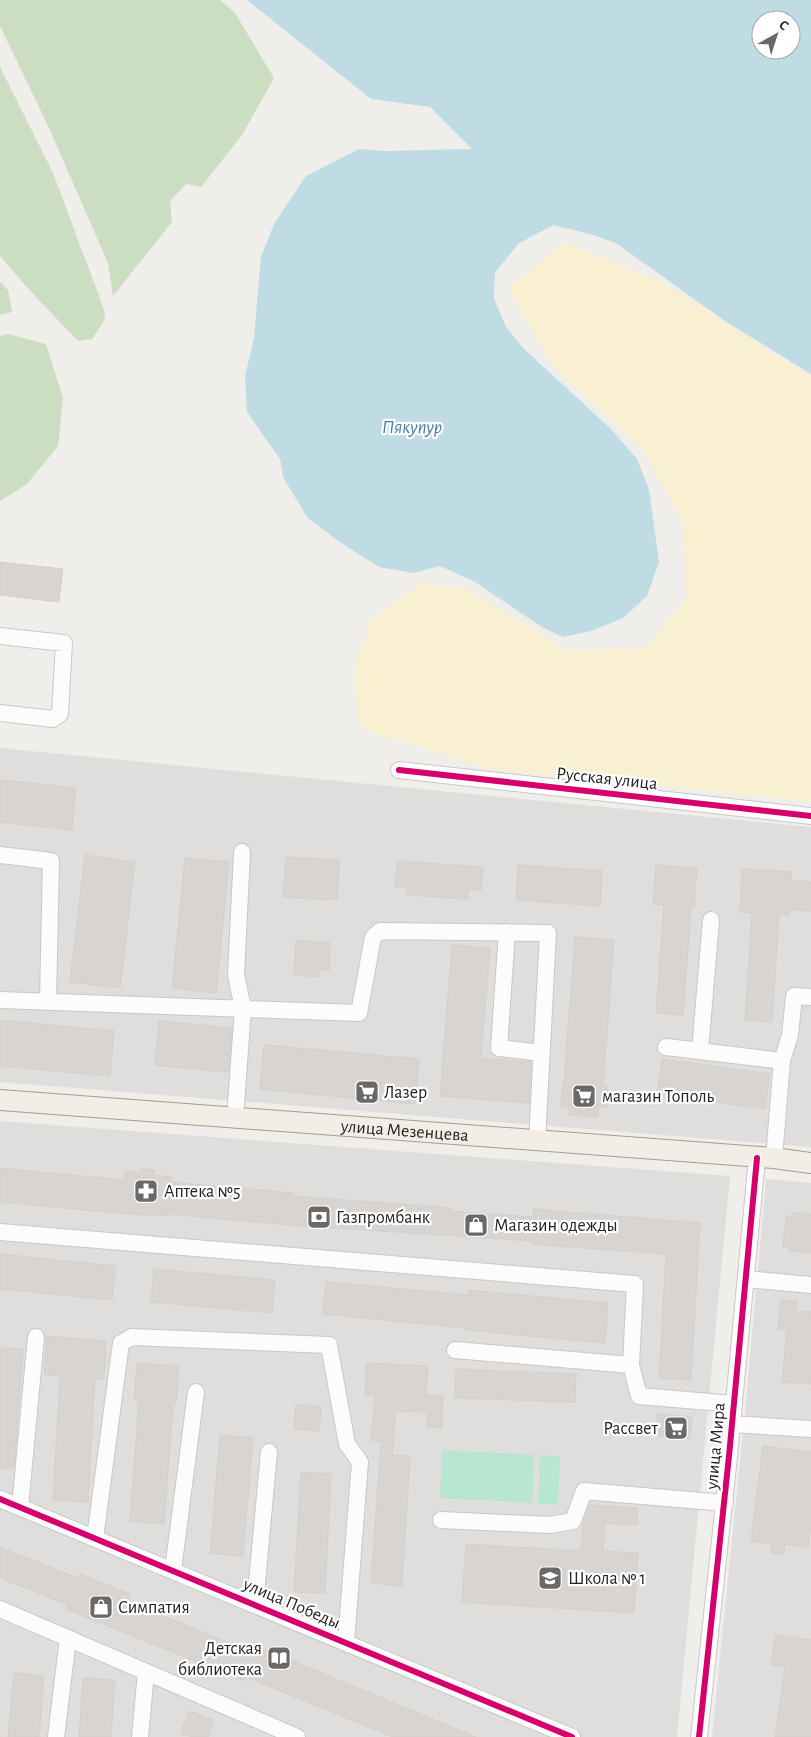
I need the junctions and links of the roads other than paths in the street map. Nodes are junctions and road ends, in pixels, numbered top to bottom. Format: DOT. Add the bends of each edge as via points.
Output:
graph roads {
  1 [pos="0,636"];
  2 [pos="0,713"];
  3 [pos="399,770"];
  4 [pos="811,816"];
  5 [pos="242,852"];
  6 [pos="0,855"];
  7 [pos="711,920"];
  8 [pos="507,932"];
  9 [pos="811,997"];
  10 [pos="0,1000"];
  11 [pos="48,1000"];
  12 [pos="243,1008"];
  13 [pos="666,1047"];
  14 [pos="700,1051"];
  15 [pos="542,1053"];
  16 [pos="782,1061"];
  17 [pos="0,1100"];
  18 [pos="235,1118"];
  19 [pos="537,1141"];
  20 [pos="766,1158"];
  21 [pos="811,1163"];
  22 [pos="0,1232"];
  23 [pos="746,1279"];
  24 [pos="811,1285"];
  25 [pos="36,1337"];
  26 [pos="455,1350"];
  27 [pos="632,1365"];
  28 [pos="196,1392"];
  29 [pos="734,1404"];
  30 [pos="732,1424"];
  31 [pos="811,1429"];
  32 [pos="270,1452"];
  33 [pos="0,1499"];
  34 [pos="725,1503"];
  35 [pos="20,1507"];
  36 [pos="441,1520"];
  37 [pos="94,1538"];
  38 [pos="174,1570"];
  39 [pos="255,1604"];
  40 [pos="0,1609"];
  41 [pos="68,1638"];
  42 [pos="346,1642"];
  43 [pos="146,1672"];
  44 [pos="56,1737"];
  45 [pos="140,1737"];
  46 [pos="297,1737"];
  47 [pos="572,1737"];
  48 [pos="699,1737"];
  1 -- 2 [label="street" via="64,643 60,714 54,719"];
  3 -- 4 [label="street, Русская улица"];
  5 -- 12 [label="street" via="236,976"];
  6 -- 11 [label="street" via="51,861"];
  7 -- 14 [label="street"];
  8 -- 12 [label="street" via="380,930 373,937 358,1013"];
  8 -- 15 [label="street" via="499,1048"];
  8 -- 15 [label="street" via="548,933"];
  9 -- 16 [label="street, улица Мира" via="794,996 790,1035"];
  10 -- 11 [label="street"];
  11 -- 12 [label="street"];
  12 -- 18 [label="street"];
  13 -- 14 [label="street"];
  14 -- 16 [label="street"];
  15 -- 19 [label="street"];
  16 -- 20 [label="street, улица Мира"];
  17 -- 18 [label="main road, улица Мезенцева"];
  18 -- 19 [label="main road, улица Мезенцева"];
  19 -- 20 [label="main road, улица Мезенцева"];
  20 -- 21 [label="main road, улица Мезенцева"];
  20 -- 23 [label="street, улица Мира"];
  22 -- 27 [label="street" via="635,1284"];
  23 -- 24 [label="street"];
  23 -- 29 [label="street, улица Мира"];
  25 -- 35 [label="street"];
  26 -- 27 [label="street"];
  27 -- 29 [label="street" via="640,1396"];
  28 -- 38 [label="street"];
  29 -- 30 [label="street, улица Мира"];
  30 -- 31 [label="street"];
  30 -- 34 [label="street, улица Мира"];
  32 -- 39 [label="street"];
  33 -- 35 [label="street, улица Победы"];
  34 -- 36 [label="street" via="584,1491 574,1521 550,1524"];
  34 -- 48 [label="street, улица Мира"];
  35 -- 37 [label="street, улица Победы"];
  37 -- 38 [label="street, улица Победы"];
  37 -- 42 [label="street" via="121,1343 132,1337 329,1346 347,1444 360,1462"];
  38 -- 39 [label="street, улица Победы"];
  39 -- 42 [label="street, улица Победы"];
  40 -- 41 [label="street"];
  41 -- 43 [label="street"];
  41 -- 44 [label="street"];
  42 -- 47 [label="street, улица Победы"];
  43 -- 45 [label="street"];
  43 -- 46 [label="street"];
}
